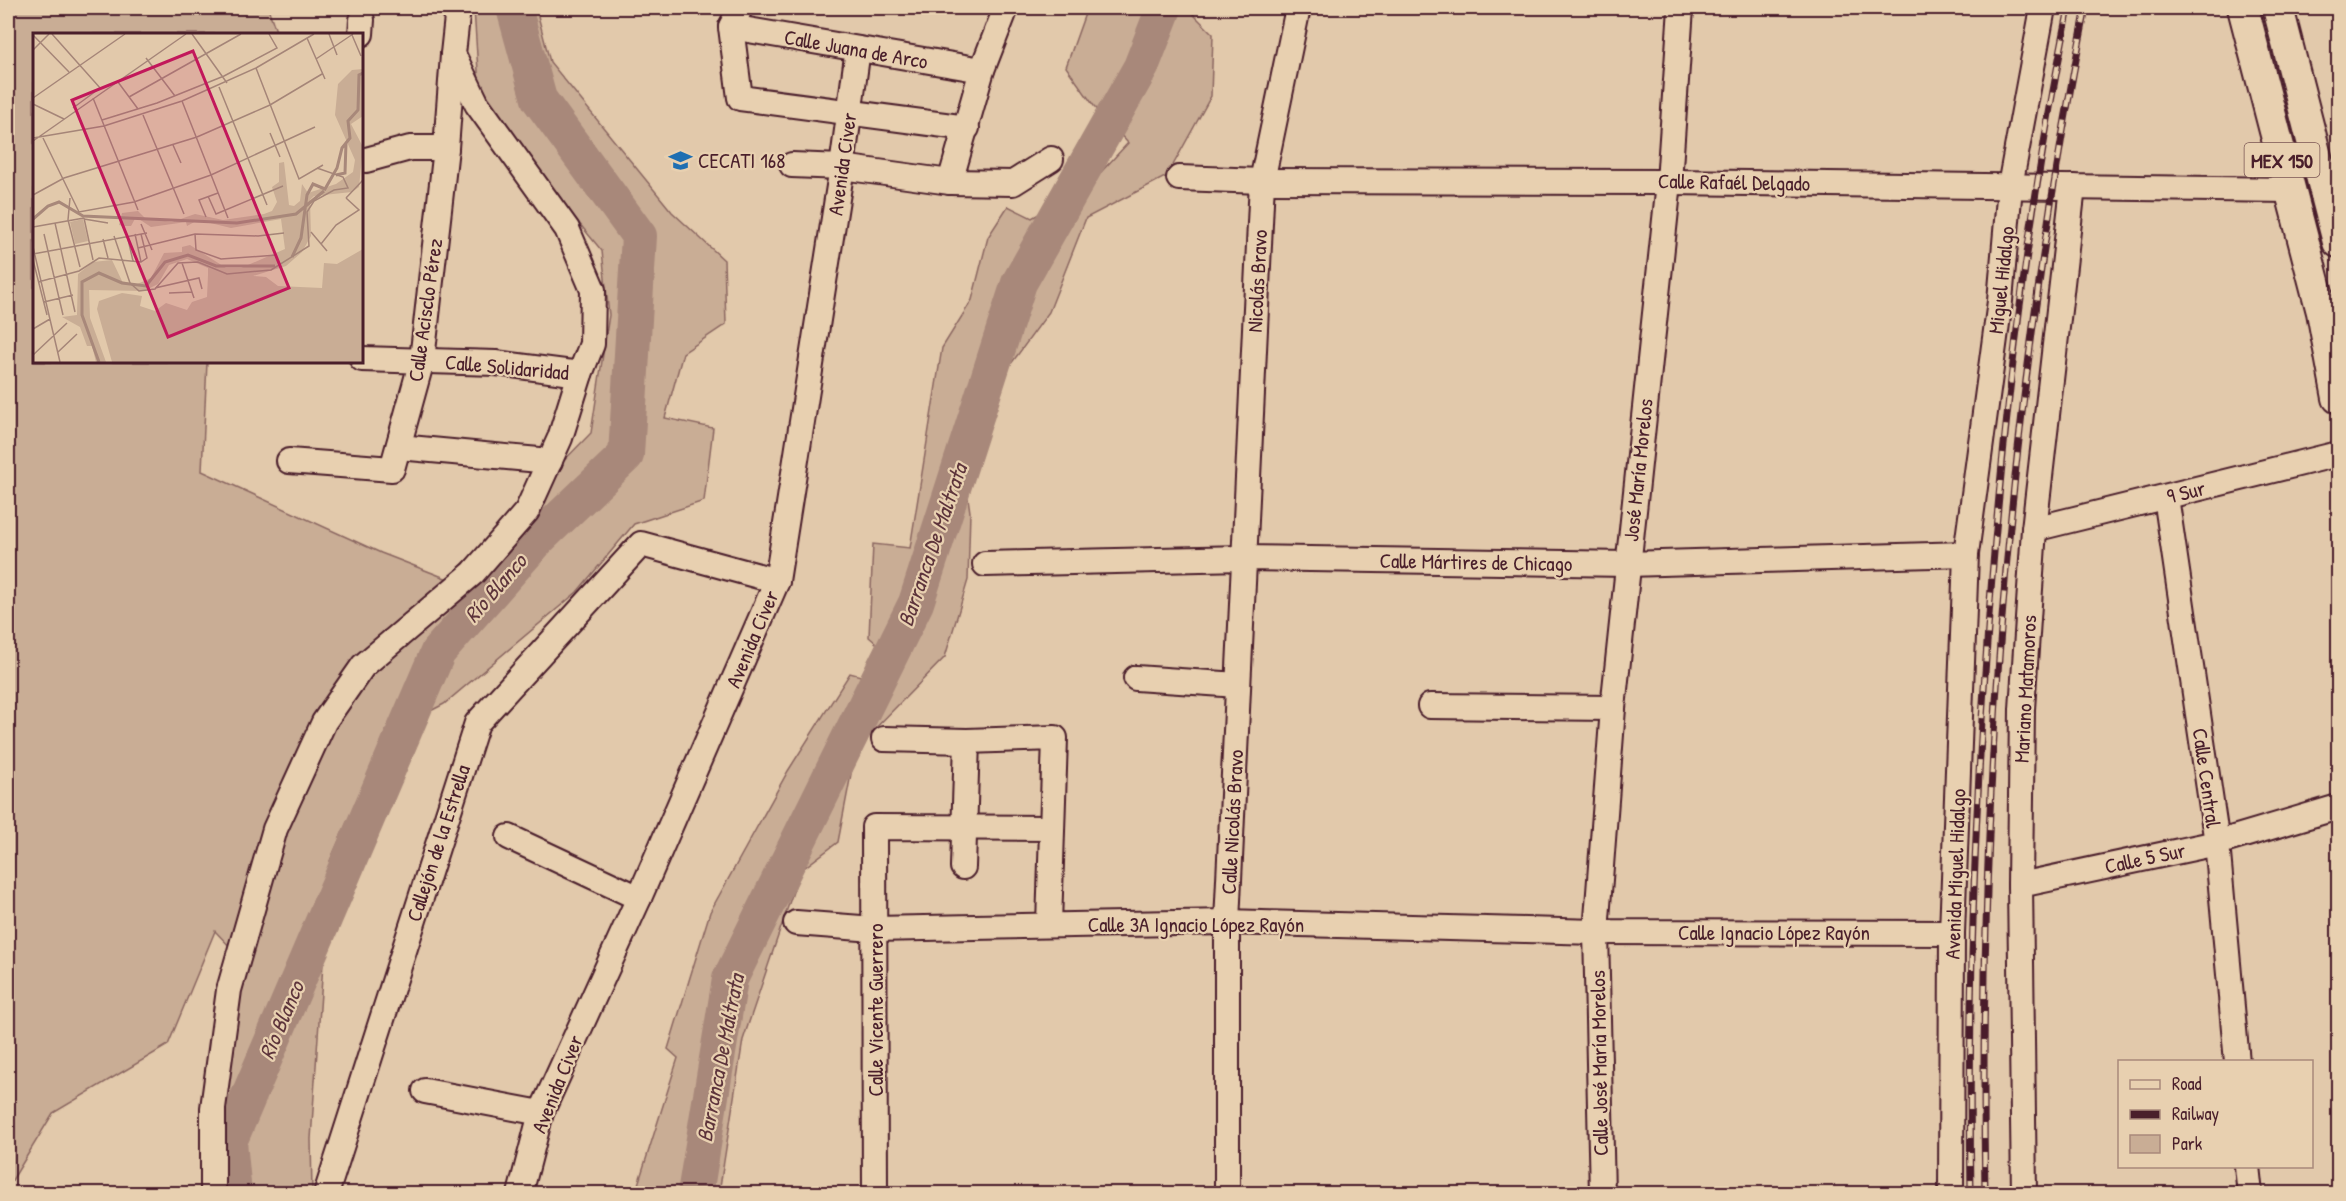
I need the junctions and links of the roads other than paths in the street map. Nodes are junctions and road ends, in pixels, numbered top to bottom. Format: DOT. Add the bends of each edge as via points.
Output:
graph roads {
  1 [pos="458,8"];
  2 [pos="1005,8"];
  3 [pos="1298,8"];
  4 [pos="1681,8"];
  5 [pos="2043,8"];
  6 [pos="2243,8"];
  7 [pos="2278,8"];
  8 [pos="735,17"];
  9 [pos="858,49"];
  10 [pos="453,54"];
  11 [pos="982,70"];
  12 [pos="849,113"];
  13 [pos="967,128"];
  14 [pos="446,148"];
  15 [pos="363,157"];
  16 [pos="1051,159"];
  17 [pos="792,165"];
  18 [pos="842,167"];
  19 [pos="1179,178"];
  20 [pos="1262,181"];
  21 [pos="950,182"];
  22 [pos="1669,182"];
  23 [pos="2010,186"];
  24 [pos="2073,187"];
  25 [pos="2289,190"];
  26 [pos="2334,211"];
  27 [pos="2338,243"];
  28 [pos="2329,299"];
  29 [pos="363,359"];
  30 [pos="422,360"];
  31 [pos="580,374"];
  32 [pos="2338,398"];
  33 [pos="2338,454"];
  34 [pos="395,458"];
  35 [pos="289,461"];
  36 [pos="549,461"];
  37 [pos="2166,497"];
  38 [pos="2034,529"];
  39 [pos="1966,554"];
  40 [pos="1243,558"];
  41 [pos="985,564"];
  42 [pos="1628,564"];
  43 [pos="777,581"];
  44 [pos="1136,678"];
  45 [pos="1238,685"];
  46 [pos="1430,706"];
  47 [pos="1613,708"];
  48 [pos="884,739"];
  49 [pos="967,741"];
  50 [pos="2338,807"];
  51 [pos="1052,828"];
  52 [pos="964,829"];
  53 [pos="509,837"];
  54 [pos="2217,843"];
  55 [pos="963,867"];
  56 [pos="2020,885"];
  57 [pos="639,898"];
  58 [pos="1227,922"];
  59 [pos="796,923"];
  60 [pos="1049,924"];
  61 [pos="874,928"];
  62 [pos="1596,932"];
  63 [pos="1952,933"];
  64 [pos="2237,1060"];
  65 [pos="425,1091"];
  66 [pos="541,1113"];
  67 [pos="2247,1168"];
  68 [pos="213,1194"];
  69 [pos="326,1194"];
  70 [pos="520,1194"];
  71 [pos="875,1194"];
  72 [pos="1227,1194"];
  73 [pos="1602,1194"];
  74 [pos="1951,1194"];
  75 [pos="2024,1194"];
  76 [pos="2250,1194"];
  1 -- 10 [label="street, Calle Acisclo Pérez"];
  2 -- 11 [label="street"];
  3 -- 20 [label="street, Nicolás Bravo"];
  4 -- 22 [label="street, José María Morelos"];
  5 -- 23 [label="street, Miguel Hidalgo"];
  6 -- 25 [label="main road, MEX 150"];
  7 -- 26 [label="main road, MEX 150"];
  8 -- 9 [label="street, Calle Juana de Arco"];
  8 -- 12 [label="street" via="740,98"];
  9 -- 11 [label="street, Calle Juana de Arco"];
  9 -- 12 [label="street, Avenida Civer"];
  10 -- 14 [label="street, Calle Acisclo Pérez"];
  10 -- 31 [label="street" via="477,104 567,229 593,290 592,344"];
  11 -- 13 [label="street"];
  12 -- 13 [label="street"];
  12 -- 18 [label="street, Avenida Civer"];
  13 -- 21 [label="street"];
  14 -- 15 [label="street" via="410,148"];
  14 -- 30 [label="street, Calle Acisclo Pérez"];
  16 -- 21 [label="street" via="1013,183"];
  17 -- 18 [label="street"];
  18 -- 21 [label="street"];
  18 -- 43 [label="street, Avenida Civer"];
  19 -- 20 [label="street, Calle Rafaél Delgado"];
  20 -- 22 [label="street, Calle Rafaél Delgado"];
  20 -- 40 [label="street, Nicolás Bravo"];
  22 -- 23 [label="street, Calle Rafaél Delgado"];
  22 -- 42 [label="street, José María Morelos"];
  23 -- 24 [label="street, Calle Rafaél Delgado"];
  23 -- 39 [label="street, Miguel Hidalgo" via="2000,301"];
  24 -- 25 [label="street, Calle Rafaél Delgado"];
  24 -- 38 [label="street, Mariano Matamoros"];
  25 -- 28 [label="main road, MEX 150"];
  26 -- 27 [label="main road, MEX 150"];
  28 -- 32 [label="main road, MEX 150"];
  29 -- 30 [label="street, Calle Solidaridad"];
  30 -- 31 [label="street, Calle Solidaridad" via="496,363"];
  30 -- 34 [label="street, Calle Acisclo Pérez"];
  31 -- 36 [label="street"];
  33 -- 37 [label="street, 9 Sur"];
  34 -- 35 [label="street"];
  34 -- 36 [label="street"];
  36 -- 68 [label="street" via="527,511 473,573 363,666 324,722 275,830 229,990 213,1108"];
  37 -- 38 [label="street, 9 Sur"];
  37 -- 54 [label="street, Calle Central"];
  38 -- 56 [label="street, Mariano Matamoros" via="2022,709"];
  39 -- 42 [label="street, Calle Mártires de Chicago"];
  39 -- 63 [label="street, Avenida Miguel Hidalgo"];
  40 -- 41 [label="street, Calle Mártires de Chicago"];
  40 -- 42 [label="street, Calle Mártires de Chicago"];
  40 -- 45 [label="street, Calle Nicolás Bravo"];
  42 -- 47 [label="street, José María Morelos"];
  43 -- 57 [label="street, Avenida Civer"];
  43 -- 69 [label="street, Callejón de la Estrella" via="641,544 477,723"];
  44 -- 45 [label="street"];
  45 -- 58 [label="street, Calle Nicolás Bravo"];
  46 -- 47 [label="street"];
  47 -- 62 [label="street, José María Morelos"];
  48 -- 49 [label="street"];
  49 -- 51 [label="street" via="1055,738"];
  49 -- 52 [label="street"];
  50 -- 54 [label="street, Calle 5 Sur"];
  51 -- 52 [label="street"];
  51 -- 60 [label="street"];
  52 -- 55 [label="street"];
  52 -- 61 [label="street, Calle Vicente Guerrero" via="874,827"];
  53 -- 57 [label="street"];
  54 -- 56 [label="street, Calle 5 Sur"];
  54 -- 64 [label="street, Calle Central"];
  56 -- 75 [label="street, Mariano Matamoros"];
  57 -- 66 [label="street, Avenida Civer"];
  58 -- 60 [label="street, Calle 3A Ignacio López Rayón"];
  58 -- 62 [label="street, Calle 3A Ignacio López Rayón"];
  58 -- 72 [label="street, Calle Nicolás Bravo"];
  59 -- 61 [label="street, Calle 3A Ignacio López Rayón"];
  60 -- 61 [label="street, Calle 3A Ignacio López Rayón"];
  61 -- 71 [label="street, Calle Vicente Guerrero"];
  62 -- 63 [label="street, Calle Ignacio López Rayón"];
  62 -- 73 [label="street, Calle José María Morelos"];
  63 -- 74 [label="street, Avenida Miguel Hidalgo"];
  65 -- 66 [label="street"];
  66 -- 70 [label="street, Avenida Civer"];
  67 -- 76 [label="street"];
}
